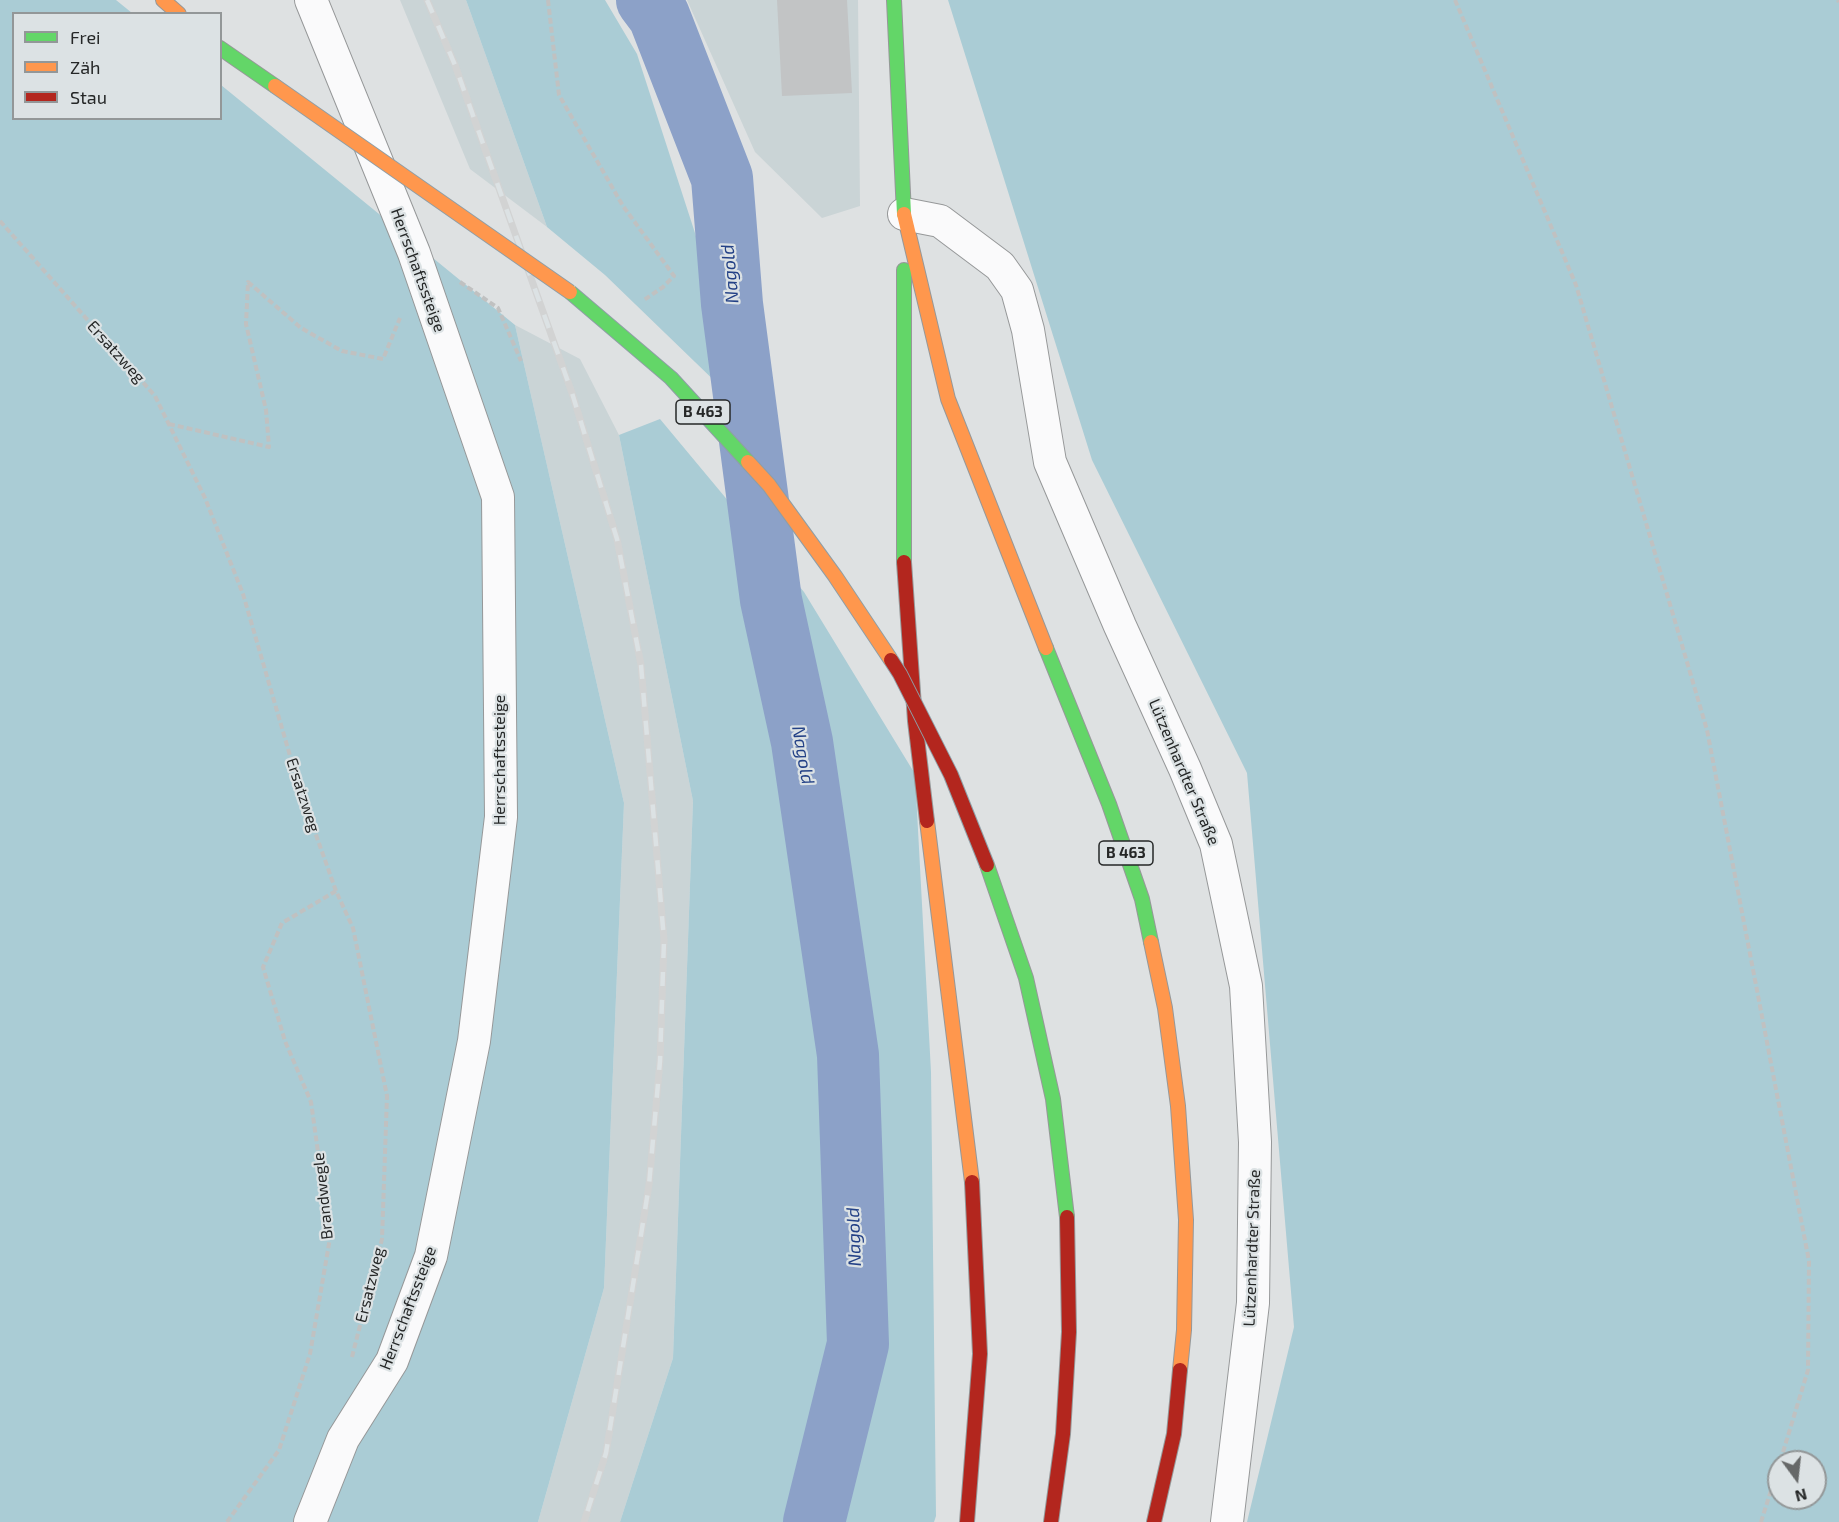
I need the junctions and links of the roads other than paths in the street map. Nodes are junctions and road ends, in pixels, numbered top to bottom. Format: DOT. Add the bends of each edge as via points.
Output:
graph roads {
  1 [pos="163,0"];
  2 [pos="310,0"];
  3 [pos="894,0"];
  4 [pos="177,12"];
  5 [pos="222,49"];
  6 [pos="904,214"];
  7 [pos="310,1522"];
  8 [pos="967,1522"];
  9 [pos="1051,1522"];
  10 [pos="1154,1522"];
  11 [pos="1227,1522"];
  1 -- 4 [label="main road"];
  2 -- 7 [label="street, Herrschaftssteige" via="414,253 498,497 501,818 474,1041 431,1256 392,1361 343,1439"];
  3 -- 6 [label="main road"];
  5 -- 9 [label="main road, B 463, bridge" via="579,297 671,378 769,485 836,576 900,674 951,775 987,865 1026,978 1053,1099 1067,1212 1069,1332 1063,1434"];
  6 -- 8 [label="main road" via="904,566 915,721 972,1184 980,1343"];
  6 -- 10 [label="main road, B 463" via="948,399 1109,804 1142,899 1165,1008 1179,1106 1186,1231 1184,1330 1174,1434"];
  6 -- 11 [label="street, Lützenhardter Straße" via="940,221 1000,266 1017,290 1028,330 1050,462 1216,844 1246,986 1255,1142 1253,1303"];
}
